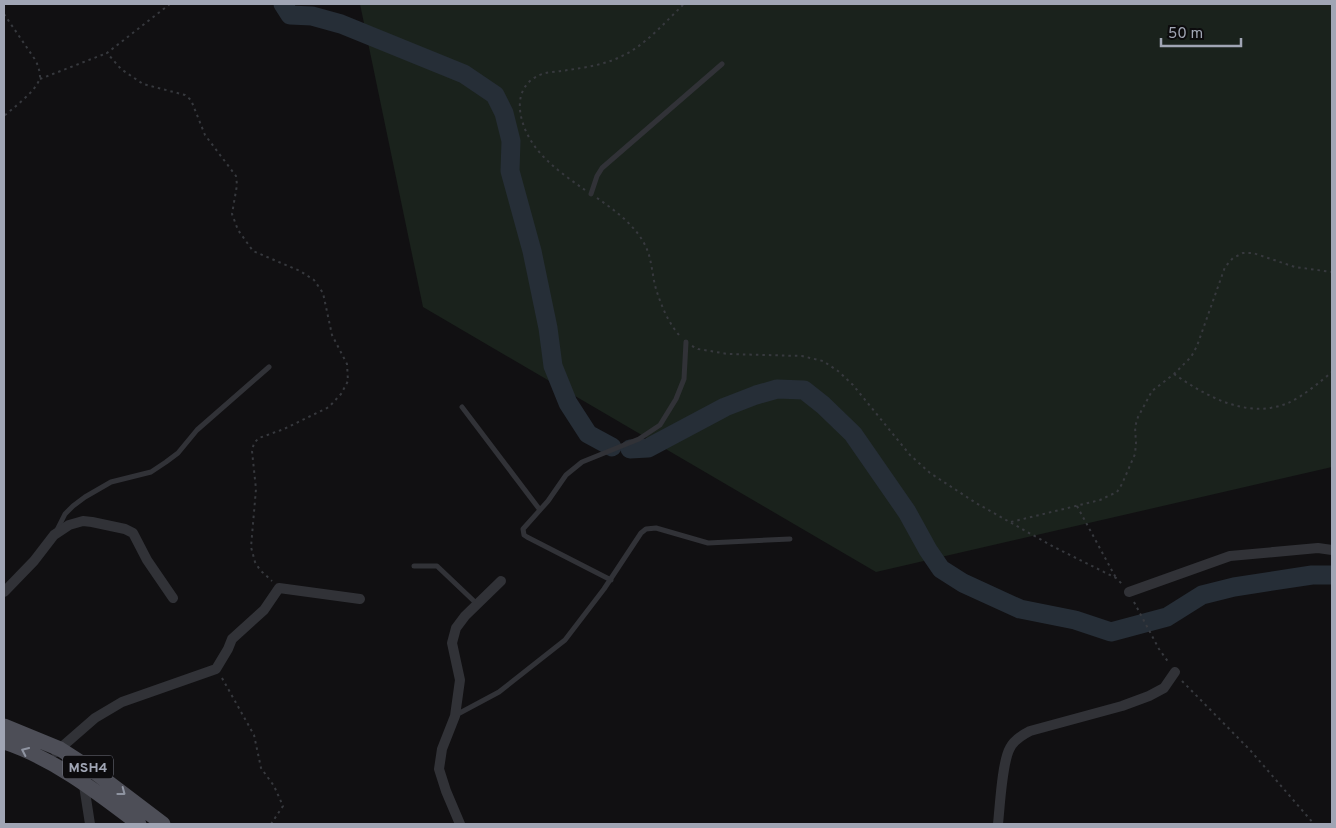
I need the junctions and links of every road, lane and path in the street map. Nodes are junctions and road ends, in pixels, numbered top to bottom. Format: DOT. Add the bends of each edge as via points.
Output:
graph roads {
  1 [pos="170,4"];
  2 [pos="684,4"];
  3 [pos="4,14"];
  4 [pos="107,53"];
  5 [pos="722,64"];
  6 [pos="40,79"];
  7 [pos="4,116"];
  8 [pos="591,194"];
  9 [pos="1332,272"];
  10 [pos="686,342"];
  11 [pos="269,367"];
  12 [pos="1332,372"];
  13 [pos="1174,374"];
  14 [pos="462,407"];
  15 [pos="1077,506"];
  16 [pos="540,510"];
  17 [pos="1010,522"];
  18 [pos="54,535"];
  19 [pos="790,539"];
  20 [pos="1332,550"];
  21 [pos="414,566"];
  22 [pos="1116,578"];
  23 [pos="610,580"];
  24 [pos="501,581"];
  25 [pos="279,588"];
  26 [pos="4,592"];
  27 [pos="1129,592"];
  28 [pos="174,598"];
  29 [pos="360,599"];
  30 [pos="477,604"];
  31 [pos="216,669"];
  32 [pos="1175,672"];
  33 [pos="454,716"];
  34 [pos="4,726"];
  35 [pos="4,742"];
  36 [pos="60,749"];
  37 [pos="46,761"];
  38 [pos="85,774"];
  39 [pos="90,824"];
  40 [pos="139,824"];
  41 [pos="164,824"];
  42 [pos="272,824"];
  43 [pos="460,824"];
  44 [pos="998,824"];
  45 [pos="1314,824"];
  1 -- 4 [label="path"];
  2 -- 8 [label="path" via="622,57 542,74 522,90 519,102 523,126 536,148 565,177"];
  3 -- 6 [label="path" via="36,61"];
  4 -- 6 [label="path"];
  4 -- 25 [label="path" via="121,69 143,84 185,95 191,100 205,135 236,176 232,214 238,230 253,251 314,280 323,293 332,335 347,364 348,381 329,407 254,443 256,489 251,547 260,570"];
  5 -- 8 [label="lane" via="602,168"];
  6 -- 7 [label="path"];
  8 -- 10 [label="path" via="634,227 646,247 666,314 675,332"];
  9 -- 13 [label="path" via="1296,267 1253,253 1233,258 1225,267 1197,346"];
  10 -- 16 [label="lane" via="684,379 660,425 639,439 582,462 566,475"];
  10 -- 17 [label="path" via="698,349 728,354 802,356 823,361 853,385 910,455 930,473"];
  11 -- 18 [label="lane" via="197,430 172,458 151,472 111,482 85,497 65,514"];
  12 -- 13 [label="path" via="1289,402 1254,408 1224,402 1197,390"];
  13 -- 15 [label="path" via="1152,391 1138,416 1135,454 1117,492 1108,498"];
  14 -- 16 [label="lane"];
  15 -- 17 [label="path"];
  15 -- 22 [label="path"];
  16 -- 23 [label="lane" via="523,529 524,535"];
  17 -- 22 [label="path"];
  18 -- 26 [label="street"];
  18 -- 28 [label="street" via="83,521 133,533 147,560"];
  19 -- 23 [label="lane" via="708,543 656,528 646,529 640,533"];
  20 -- 27 [label="street" via="1318,548 1230,556"];
  21 -- 30 [label="lane" via="437,566"];
  22 -- 27 [label="path"];
  23 -- 33 [label="lane" via="565,640 499,692"];
  24 -- 30 [label="street"];
  25 -- 29 [label="street"];
  25 -- 31 [label="street" via="264,610 232,639"];
  27 -- 32 [label="path"];
  30 -- 33 [label="street" via="456,628 452,643 460,680"];
  31 -- 36 [label="street" via="122,702 95,718"];
  31 -- 42 [label="path" via="254,735 261,768 283,806"];
  32 -- 44 [label="street" via="1164,688 1149,696 1019,737 1010,746 1006,757"];
  32 -- 45 [label="path" via="1250,750"];
  33 -- 43 [label="street" via="442,749 439,770"];
  34 -- 36 [label="main road, MSH4"];
  37 -- 35 [label="main road, MSH4, one-way"];
  36 -- 37 [label="street"];
  36 -- 38 [label="main road, MSH4"];
  37 -- 38 [label="main road, MSH4"];
  38 -- 39 [label="street"];
  38 -- 40 [label="main road, MSH4"];
  38 -- 41 [label="main road, MSH4, one-way"];
}
